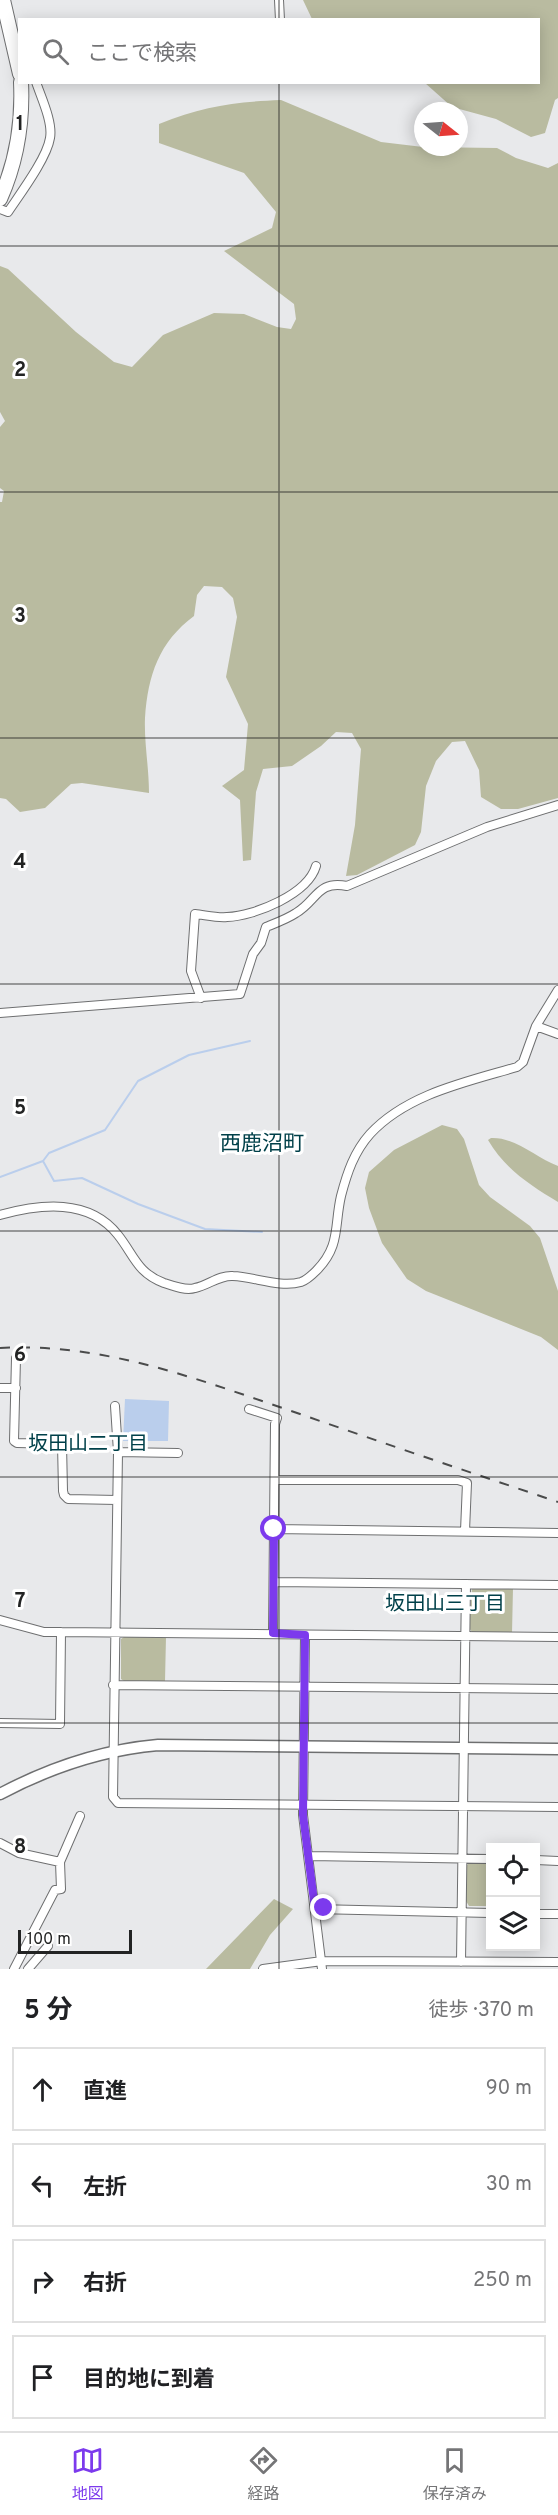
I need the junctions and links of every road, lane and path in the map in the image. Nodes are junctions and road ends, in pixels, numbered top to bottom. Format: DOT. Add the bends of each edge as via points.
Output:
graph roads {
  1 [pos="3,0"];
  2 [pos="279,0"];
  3 [pos="280,18"];
  4 [pos="18,56"];
  5 [pos="21,84"];
  6 [pos="37,86"];
  7 [pos="0,200"];
  8 [pos="0,209"];
  9 [pos="558,805"];
  10 [pos="316,866"];
  11 [pos="558,990"];
  12 [pos="201,998"];
  13 [pos="0,1013"];
  14 [pos="536,1026"];
  15 [pos="558,1034"];
  16 [pos="0,1215"];
  17 [pos="16,1358"];
  18 [pos="0,1388"];
  19 [pos="16,1388"];
  20 [pos="115,1406"];
  21 [pos="249,1409"];
  22 [pos="118,1452"];
  23 [pos="178,1453"];
  24 [pos="275,1480"];
  25 [pos="117,1500"];
  26 [pos="274,1529"];
  27 [pos="465,1531"];
  28 [pos="558,1533"];
  29 [pos="274,1582"];
  30 [pos="466,1584"];
  31 [pos="558,1585"];
  32 [pos="0,1620"];
  33 [pos="61,1632"];
  34 [pos="114,1632"];
  35 [pos="273,1633"];
  36 [pos="305,1635"];
  37 [pos="466,1635"];
  38 [pos="558,1637"];
  39 [pos="113,1685"];
  40 [pos="303,1686"];
  41 [pos="465,1688"];
  42 [pos="558,1689"];
  43 [pos="0,1724"];
  44 [pos="303,1746"];
  45 [pos="465,1748"];
  46 [pos="558,1749"];
  47 [pos="113,1751"];
  48 [pos="0,1794"];
  49 [pos="303,1805"];
  50 [pos="464,1806"];
  51 [pos="558,1807"];
  52 [pos="80,1816"];
  53 [pos="0,1843"];
  54 [pos="310,1856"];
  55 [pos="463,1859"];
  56 [pos="486,1859"];
  57 [pos="540,1860"];
  58 [pos="558,1861"];
  59 [pos="60,1862"];
  60 [pos="315,1909"];
  61 [pos="462,1913"];
  62 [pos="486,1913"];
  63 [pos="540,1914"];
  64 [pos="558,1914"];
  65 [pos="48,1946"];
  66 [pos="461,1962"];
  67 [pos="558,1962"];
  68 [pos="322,1965"];
  69 [pos="406,1965"];
  70 [pos="507,1966"];
  71 [pos="14,1969"];
  72 [pos="28,1969"];
  73 [pos="263,1969"];
  1 -- 4 [label="main road"];
  2 -- 3 [label="street"];
  5 -- 7 [label="main road" via="18,146"];
  6 -- 8 [label="street" via="51,137 8,212"];
  9 -- 12 [label="street" via="487,827 346,886 333,883 297,913 266,927 240,994"];
  10 -- 12 [label="street" via="307,884 255,911 228,917 195,914 191,971"];
  11 -- 14 [label="street"];
  12 -- 13 [label="street"];
  14 -- 15 [label="street"];
  14 -- 16 [label="street" via="523,1062 517,1067 436,1091 396,1112 370,1134 348,1171 334,1245 320,1267 302,1282 226,1275 185,1289 145,1273 118,1236 93,1214 65,1206"];
  17 -- 19 [label="street"];
  18 -- 19 [label="street"];
  19 -- 25 [label="street" via="14,1441 62,1444 64,1495 74,1500"];
  20 -- 22 [label="street"];
  21 -- 24 [label="street" via="277,1418"];
  22 -- 23 [label="street"];
  22 -- 25 [label="street"];
  24 -- 26 [label="street"];
  24 -- 27 [label="street" via="458,1480 467,1483"];
  25 -- 34 [label="street"];
  26 -- 27 [label="street"];
  26 -- 29 [label="street"];
  27 -- 28 [label="street"];
  29 -- 30 [label="street"];
  29 -- 35 [label="street"];
  30 -- 31 [label="street"];
  30 -- 37 [label="street"];
  32 -- 33 [label="street" via="44,1632"];
  33 -- 34 [label="street"];
  33 -- 43 [label="street" via="60,1725"];
  34 -- 35 [label="street"];
  34 -- 39 [label="street"];
  35 -- 36 [label="street"];
  36 -- 37 [label="street"];
  36 -- 40 [label="street"];
  37 -- 38 [label="street"];
  37 -- 41 [label="street"];
  39 -- 40 [label="street"];
  39 -- 47 [label="street"];
  40 -- 41 [label="street"];
  40 -- 44 [label="street"];
  41 -- 42 [label="street"];
  41 -- 45 [label="street"];
  44 -- 45 [label="street"];
  44 -- 47 [label="street" via="158,1745"];
  44 -- 49 [label="street"];
  45 -- 46 [label="street"];
  45 -- 50 [label="street"];
  47 -- 48 [label="street" via="77,1760"];
  47 -- 49 [label="street" via="113,1797 118,1803"];
  49 -- 50 [label="street"];
  49 -- 54 [label="street"];
  50 -- 51 [label="street"];
  50 -- 55 [label="street"];
  52 -- 59 [label="street"];
  53 -- 59 [label="street"];
  54 -- 55 [label="street"];
  54 -- 60 [label="street"];
  55 -- 56 [label="street"];
  55 -- 61 [label="street"];
  57 -- 58 [label="street"];
  59 -- 71 [label="street" via="60,1889 55,1890"];
  60 -- 61 [label="street"];
  60 -- 68 [label="street"];
  61 -- 62 [label="street"];
  61 -- 66 [label="street"];
  63 -- 64 [label="street"];
  65 -- 72 [label="street"];
  66 -- 69 [label="street"];
  66 -- 70 [label="street"];
  67 -- 70 [label="street"];
  68 -- 69 [label="street"];
  68 -- 73 [label="street"];
}
